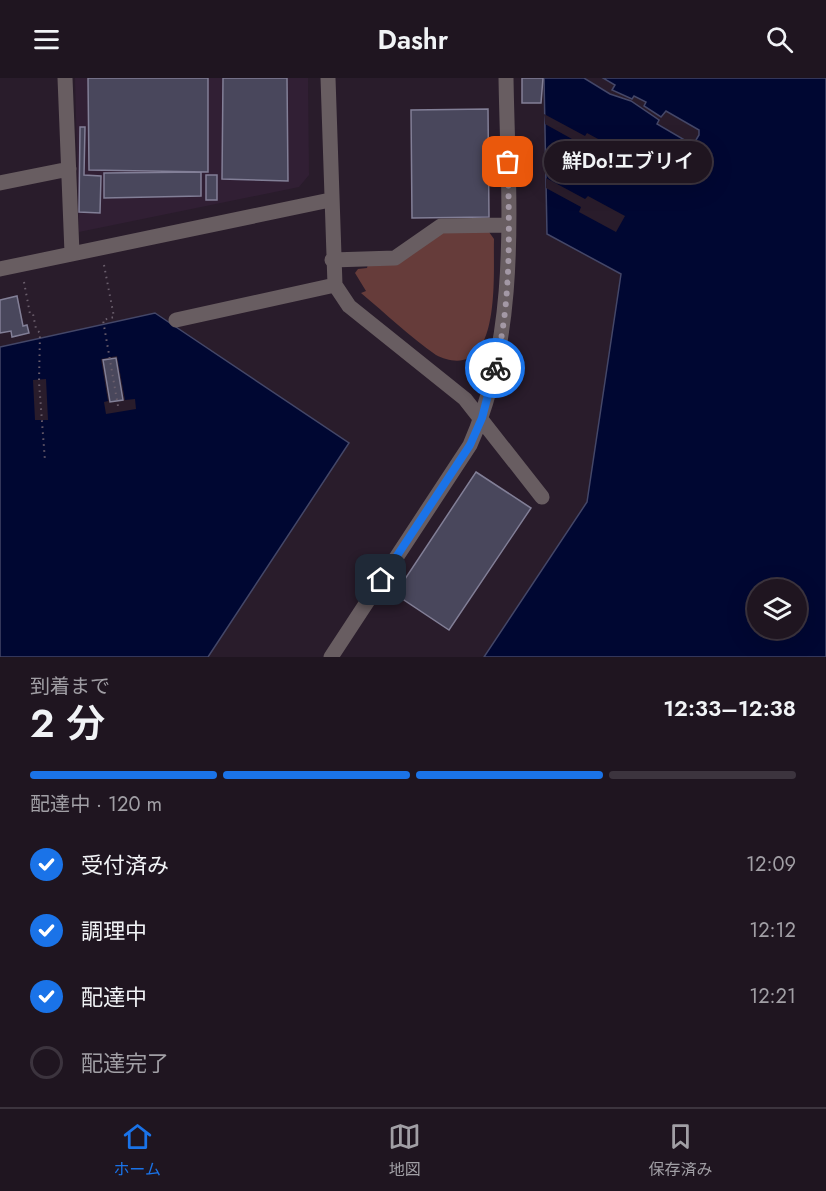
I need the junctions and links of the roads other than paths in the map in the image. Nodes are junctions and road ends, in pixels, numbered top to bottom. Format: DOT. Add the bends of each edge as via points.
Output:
graph roads {
  1 [pos="65,78"];
  2 [pos="328,78"];
  3 [pos="506,78"];
  4 [pos="69,170"];
  5 [pos="0,183"];
  6 [pos="330,200"];
  7 [pos="508,225"];
  8 [pos="72,253"];
  9 [pos="332,260"];
  10 [pos="0,269"];
  11 [pos="334,285"];
  12 [pos="176,320"];
  13 [pos="482,418"];
  14 [pos="542,497"];
  15 [pos="331,657"];
  1 -- 4 [label="street"];
  2 -- 6 [label="street"];
  3 -- 7 [label="street"];
  4 -- 5 [label="street"];
  4 -- 8 [label="street"];
  6 -- 8 [label="street"];
  6 -- 9 [label="street"];
  7 -- 9 [label="street" via="441,226 395,258"];
  7 -- 13 [label="street" via="505,314"];
  8 -- 10 [label="street"];
  9 -- 11 [label="street"];
  11 -- 12 [label="street"];
  11 -- 13 [label="street" via="349,306 465,399"];
  13 -- 14 [label="street"];
  13 -- 15 [label="street" via="470,445"];
}
